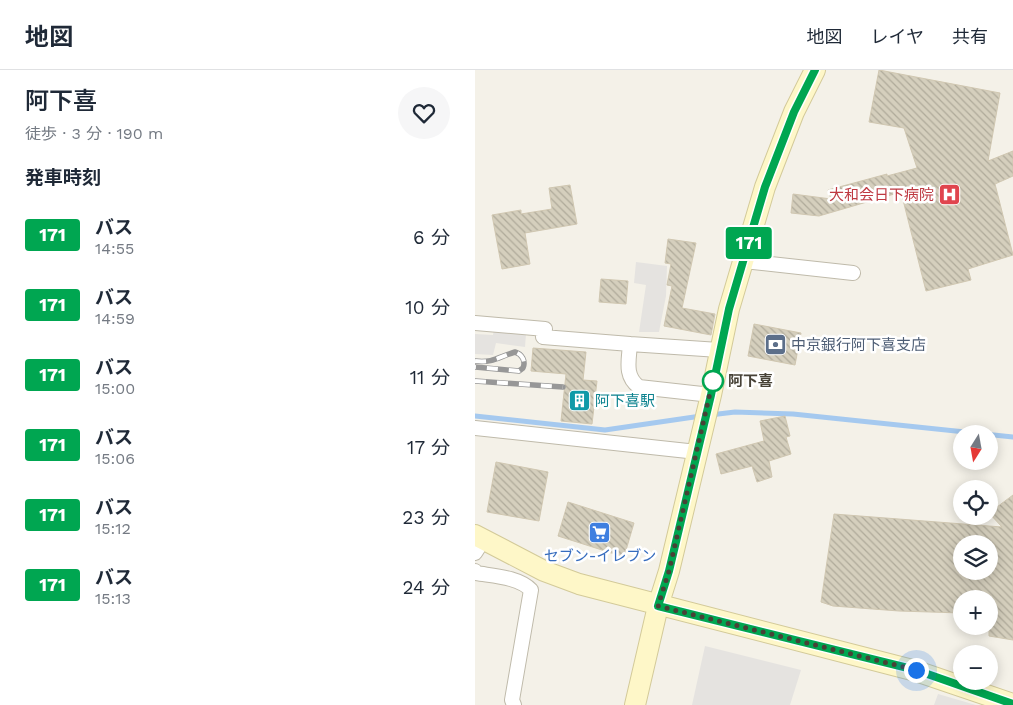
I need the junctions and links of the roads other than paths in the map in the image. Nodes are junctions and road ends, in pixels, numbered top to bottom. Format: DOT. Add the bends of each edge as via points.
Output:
graph roads {
  1 [pos="815,70"];
  2 [pos="744,261"];
  3 [pos="853,273"];
  4 [pos="475,323"];
  5 [pos="630,344"];
  6 [pos="719,350"];
  7 [pos="706,411"];
  8 [pos="475,428"];
  9 [pos="697,452"];
  10 [pos="478,543"];
  11 [pos="475,571"];
  12 [pos="658,606"];
  13 [pos="1013,704"];
  14 [pos="514,705"];
  15 [pos="635,705"];
  1 -- 2 [label="street" via="794,112 765,187"];
  2 -- 3 [label="street"];
  2 -- 6 [label="street"];
  4 -- 5 [label="street" via="545,329 543,337"];
  5 -- 6 [label="street"];
  5 -- 7 [label="street" via="628,370 632,382"];
  6 -- 7 [label="street"];
  7 -- 9 [label="street"];
  8 -- 9 [label="street"];
  9 -- 12 [label="street"];
  10 -- 12 [label="street" via="579,584"];
  11 -- 14 [label="street" via="511,580 531,590 512,700"];
  12 -- 13 [label="street" via="916,670"];
  12 -- 15 [label="street"];
}
